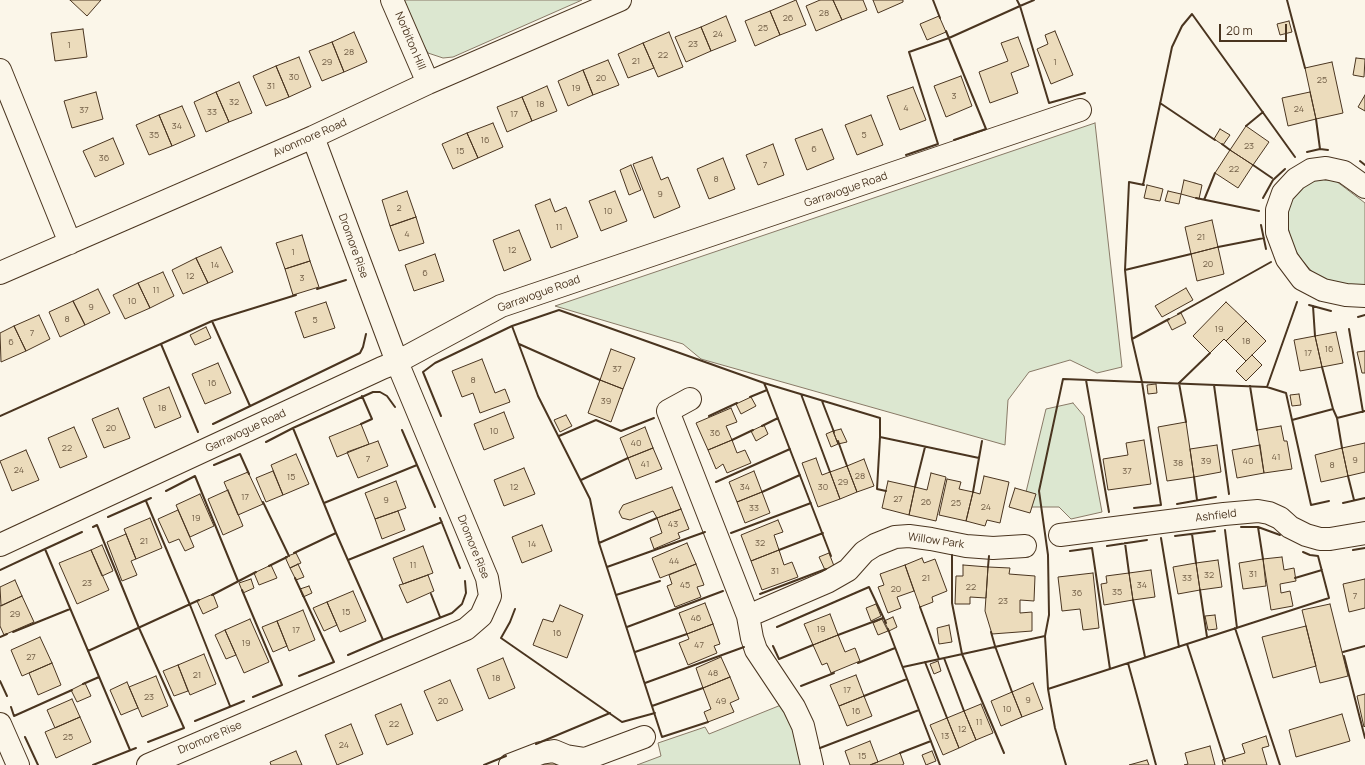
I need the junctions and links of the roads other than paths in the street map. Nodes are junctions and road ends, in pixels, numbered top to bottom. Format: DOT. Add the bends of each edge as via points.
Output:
graph roads {
  1 [pos="392,0"];
  2 [pos="620,0"];
  3 [pos="0,70"];
  4 [pos="428,83"];
  5 [pos="1080,110"];
  6 [pos="313,137"];
  7 [pos="1365,187"];
  8 [pos="70,242"];
  9 [pos="0,273"];
  10 [pos="1365,296"];
  11 [pos="397,362"];
  12 [pos="690,399"];
  13 [pos="1365,533"];
  14 [pos="1060,535"];
  15 [pos="0,545"];
  16 [pos="1025,546"];
  17 [pos="748,616"];
  18 [pos="0,724"];
  19 [pos="644,737"];
  20 [pos="18,765"];
  21 [pos="148,765"];
  22 [pos="510,765"];
  23 [pos="812,765"];
  1 -- 4 [label="street, Norbiton Hill"];
  2 -- 4 [label="street, Avonmore Road"];
  3 -- 8 [label="street"];
  4 -- 6 [label="street, Avonmore Road"];
  5 -- 11 [label="street, Garravogue Road" via="501,306"];
  6 -- 8 [label="street, Avonmore Road"];
  6 -- 11 [label="street, Dromore Rise"];
  7 -- 10 [label="street" via="1344,172 1326,168 1311,170 1296,179 1283,192 1277,210 1278,232 1287,259 1302,279 1323,290"];
  8 -- 9 [label="street, Avonmore Road"];
  11 -- 15 [label="street, Garravogue Road"];
  11 -- 21 [label="street, Dromore Rise" via="487,578 490,596 481,616 466,629"];
  12 -- 17 [label="street" via="668,411"];
  13 -- 14 [label="street, Ashfield" via="1320,539 1290,527 1269,513 1258,511"];
  16 -- 17 [label="street, Willow Park" via="993,548 909,536 895,537 864,552 848,570 826,582"];
  17 -- 23 [label="street" via="756,650 792,703 803,726"];
  18 -- 20 [label="street"];
  19 -- 22 [label="street" via="585,759 554,751 541,753"];
}
